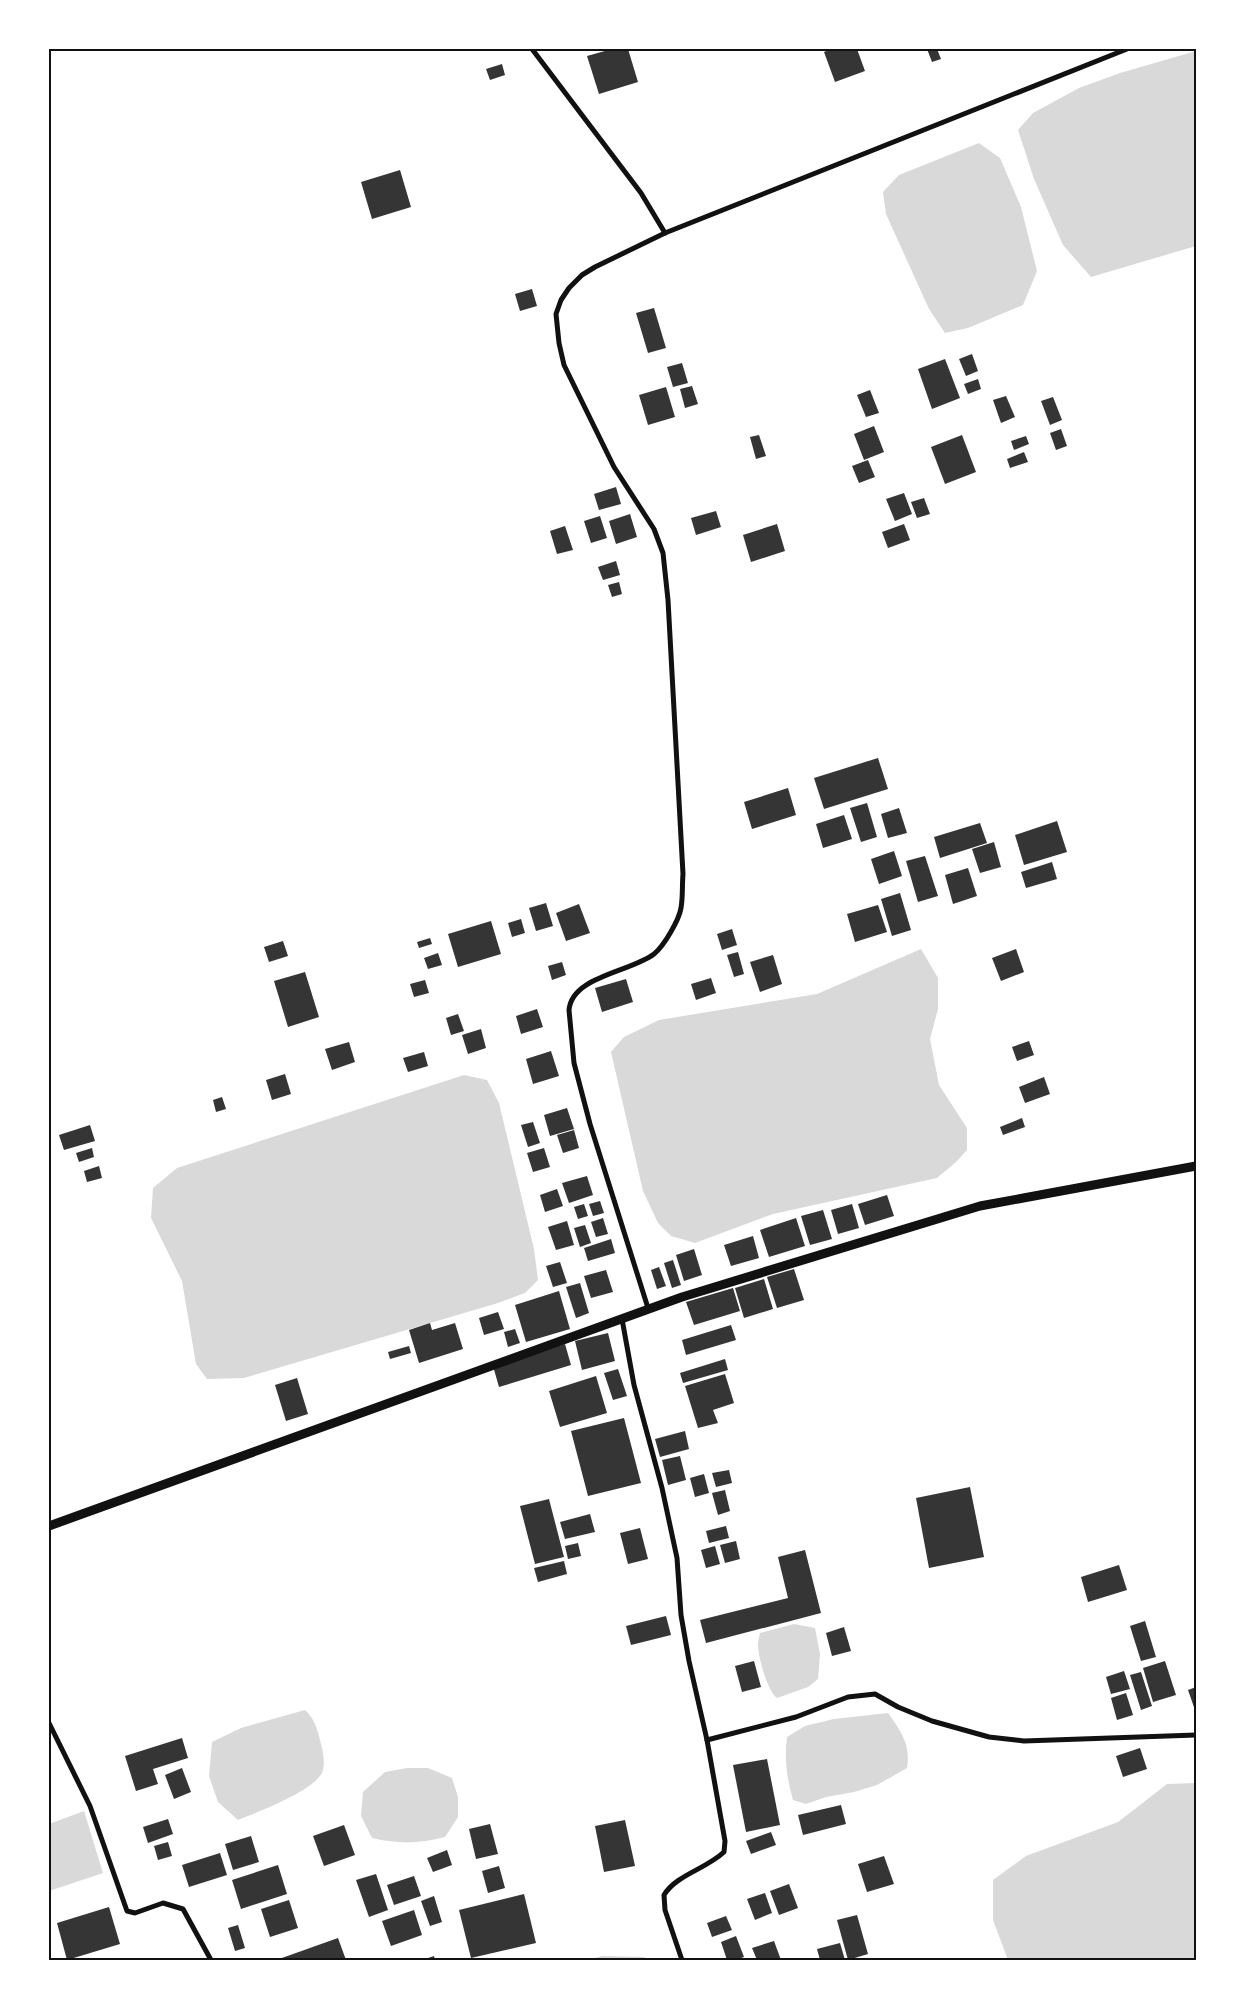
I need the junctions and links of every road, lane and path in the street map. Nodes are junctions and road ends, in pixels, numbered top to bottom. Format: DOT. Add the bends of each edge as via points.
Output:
graph roads {
  1 [pos="532,49"];
  2 [pos="1127,49"];
  3 [pos="665,233"];
  4 [pos="1196,1166"];
  5 [pos="648,1308"];
  6 [pos="622,1318"];
  7 [pos="49,1526"];
  8 [pos="49,1723"];
  9 [pos="1196,1735"];
  10 [pos="707,1740"];
  11 [pos="211,1960"];
  12 [pos="682,1960"];
  1 -- 3 [label="street" via="641,193"];
  2 -- 3 [label="street"];
  3 -- 5 [label="street" via="582,275 569,288 556,314 564,365 614,466 654,529 663,553 668,600 683,874 681,910 670,934 654,954 580,988 570,1001 569,1010 574,1063 590,1124"];
  4 -- 5 [label="street" via="980,1206"];
  5 -- 6 [label="street"];
  6 -- 7 [label="street"];
  6 -- 10 [label="street" via="634,1385 677,1558 684,1633"];
  8 -- 11 [label="street" via="90,1806 127,1911 135,1913 163,1903 183,1909"];
  9 -- 10 [label="street" via="1002,1740 932,1720 875,1694 848,1697 796,1717"];
  10 -- 12 [label="street" via="725,1841 724,1852 674,1882 664,1895 665,1910"];
}
